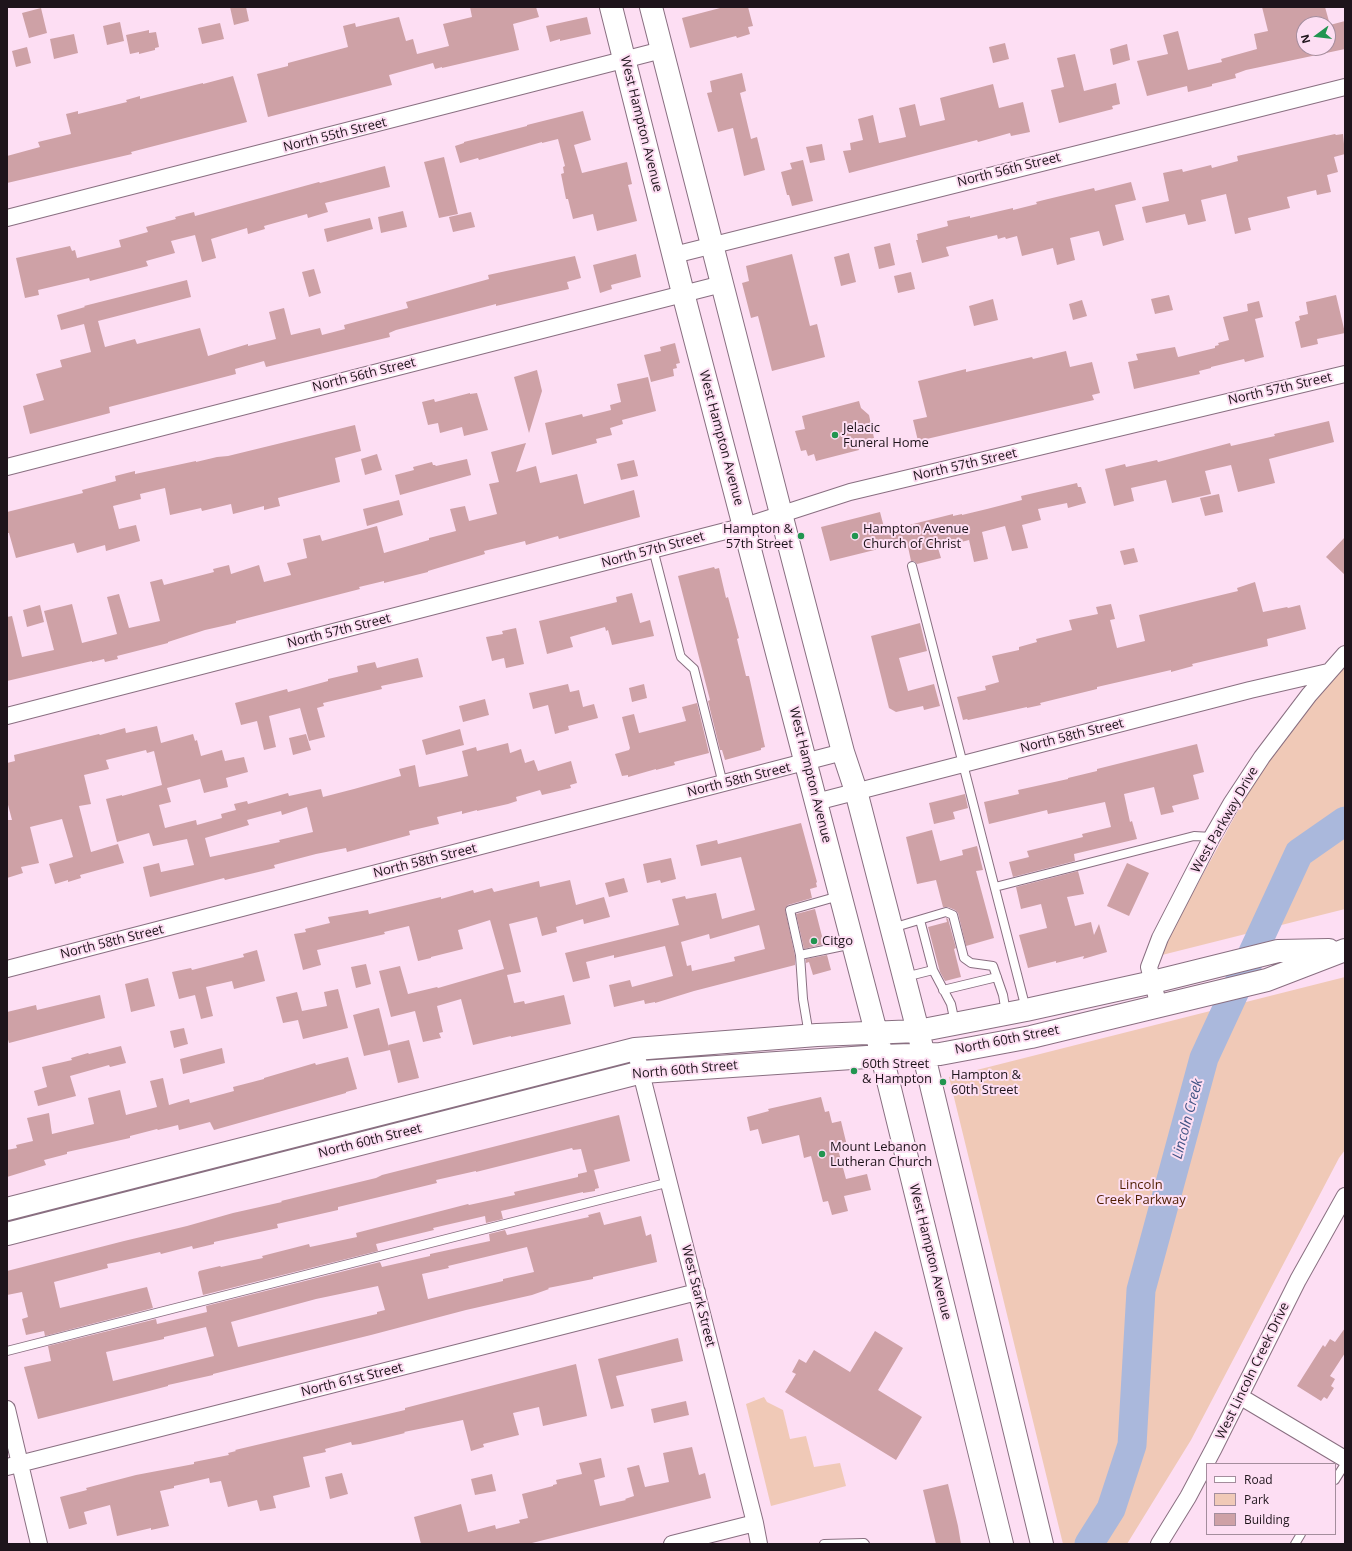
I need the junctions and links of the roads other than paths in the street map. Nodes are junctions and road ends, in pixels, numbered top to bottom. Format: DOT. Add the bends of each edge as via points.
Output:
graph roads {
  1 [pos="611,7"];
  2 [pos="651,7"];
  3 [pos="662,50"];
  4 [pos="624,61"];
  5 [pos="1345,87"];
  6 [pos="7,218"];
  7 [pos="712,245"];
  8 [pos="674,255"];
  9 [pos="722,284"];
  10 [pos="683,293"];
  11 [pos="1345,374"];
  12 [pos="7,467"];
  13 [pos="781,514"];
  14 [pos="745,526"];
  15 [pos="653,550"];
  16 [pos="912,566"];
  17 [pos="1345,654"];
  18 [pos="1328,672"];
  19 [pos="7,716"];
  20 [pos="843,752"];
  21 [pos="807,762"];
  22 [pos="962,764"];
  23 [pos="723,784"];
  24 [pos="856,791"];
  25 [pos="816,802"];
  26 [pos="1212,837"];
  27 [pos="995,887"];
  28 [pos="841,895"];
  29 [pos="920,920"];
  30 [pos="892,928"];
  31 [pos="853,944"];
  32 [pos="1345,949"];
  33 [pos="800,955"];
  34 [pos="7,969"];
  35 [pos="933,970"];
  36 [pos="997,977"];
  37 [pos="904,978"];
  38 [pos="1153,982"];
  39 [pos="943,990"];
  40 [pos="1159,1007"];
  41 [pos="1016,1012"];
  42 [pos="955,1024"];
  43 [pos="918,1031"];
  44 [pos="876,1032"];
  45 [pos="809,1036"];
  46 [pos="636,1049"];
  47 [pos="924,1055"];
  48 [pos="882,1056"];
  49 [pos="642,1072"];
  50 [pos="670,1182"];
  51 [pos="1345,1196"];
  52 [pos="7,1209"];
  53 [pos="7,1234"];
  54 [pos="697,1292"];
  55 [pos="7,1352"];
  56 [pos="1241,1396"];
  57 [pos="7,1409"];
  58 [pos="1345,1459"];
  59 [pos="1345,1464"];
  60 [pos="14,1466"];
  61 [pos="1336,1478"];
  62 [pos="755,1522"];
  63 [pos="1300,1535"];
  64 [pos="39,1544"];
  65 [pos="672,1544"];
  66 [pos="759,1544"];
  67 [pos="824,1544"];
  68 [pos="865,1544"];
  69 [pos="1002,1544"];
  70 [pos="1042,1544"];
  71 [pos="1158,1544"];
  72 [pos="1295,1544"];
  1 -- 4 [label="main road, West Hampton Avenue"];
  2 -- 3 [label="main road"];
  3 -- 4 [label="street, North 55th Street"];
  3 -- 7 [label="main road"];
  4 -- 6 [label="street, North 55th Street"];
  4 -- 8 [label="main road, West Hampton Avenue"];
  5 -- 7 [label="street, North 56th Street"];
  7 -- 8 [label="street, North 56th Street"];
  7 -- 9 [label="main road"];
  8 -- 10 [label="main road, West Hampton Avenue"];
  9 -- 10 [label="street, North 56th Street"];
  9 -- 13 [label="main road"];
  10 -- 12 [label="street, North 56th Street"];
  10 -- 14 [label="main road, West Hampton Avenue"];
  11 -- 13 [label="street, North 57th Street" via="850,492"];
  13 -- 14 [label="street, North 57th Street"];
  13 -- 20 [label="main road"];
  14 -- 15 [label="street, North 57th Street"];
  14 -- 21 [label="main road, West Hampton Avenue"];
  15 -- 19 [label="street, North 57th Street"];
  15 -- 23 [label="lane" via="681,657 694,669"];
  16 -- 22 [label="lane"];
  17 -- 18 [label="street, West Parkway Drive"];
  18 -- 22 [label="street, North 58th Street"];
  18 -- 26 [label="street, West Parkway Drive" via="1262,757"];
  20 -- 21 [label="street, North 58th Street"];
  20 -- 24 [label="main road"];
  21 -- 23 [label="street, North 58th Street"];
  21 -- 25 [label="main road, West Hampton Avenue"];
  22 -- 24 [label="street, North 58th Street"];
  22 -- 27 [label="lane"];
  23 -- 34 [label="street, North 58th Street"];
  24 -- 25 [label="street, North 58th Street"];
  24 -- 30 [label="main road"];
  25 -- 28 [label="main road, West Hampton Avenue"];
  26 -- 27 [label="lane" via="1194,836"];
  26 -- 38 [label="street, West Parkway Drive" via="1160,938 1149,967"];
  27 -- 41 [label="lane"];
  28 -- 31 [label="main road, West Hampton Avenue"];
  28 -- 33 [label="lane" via="790,910"];
  29 -- 30 [label="lane"];
  29 -- 35 [label="lane"];
  29 -- 36 [label="lane" via="946,912 953,915 964,958 971,963 993,966"];
  30 -- 37 [label="main road"];
  31 -- 33 [label="lane"];
  31 -- 44 [label="main road, West Hampton Avenue"];
  32 -- 38 [label="main road, North 60th Street" via="1278,951"];
  32 -- 40 [label="main road, North 60th Street" via="1267,980"];
  33 -- 45 [label="lane" via="802,999"];
  35 -- 37 [label="lane"];
  35 -- 39 [label="lane"];
  36 -- 39 [label="lane"];
  36 -- 41 [label="lane" via="1003,994"];
  37 -- 43 [label="main road"];
  38 -- 40 [label="street, West Parkway Drive"];
  38 -- 41 [label="main road, North 60th Street"];
  39 -- 42 [label="lane" via="951,1004"];
  40 -- 47 [label="main road, North 60th Street" via="1031,1037"];
  41 -- 42 [label="main road, North 60th Street"];
  42 -- 43 [label="main road, North 60th Street"];
  43 -- 44 [label="main road, North 60th Street"];
  43 -- 47 [label="main road"];
  44 -- 45 [label="main road, North 60th Street"];
  44 -- 48 [label="main road, West Hampton Avenue"];
  45 -- 46 [label="main road, North 60th Street"];
  46 -- 49 [label="street, West Stark Street"];
  46 -- 52 [label="main road, North 60th Street"];
  47 -- 48 [label="main road, North 60th Street"];
  47 -- 70 [label="main road"];
  48 -- 49 [label="main road, North 60th Street"];
  48 -- 69 [label="main road, West Hampton Avenue"];
  49 -- 50 [label="street, West Stark Street"];
  49 -- 53 [label="main road, North 60th Street"];
  50 -- 54 [label="street, West Stark Street"];
  50 -- 55 [label="lane"];
  51 -- 56 [label="street, West Lincoln Creek Drive" via="1298,1280"];
  54 -- 60 [label="street, North 61st Street"];
  54 -- 62 [label="street, West Stark Street"];
  56 -- 58 [label="street"];
  56 -- 71 [label="street, West Lincoln Creek Drive" via="1188,1497"];
  57 -- 60 [label="street"];
  59 -- 61 [label="lane"];
  60 -- 64 [label="street"];
  62 -- 65 [label="street"];
  62 -- 66 [label="street, West Stark Street"];
  63 -- 72 [label="lane"];
  67 -- 68 [label="lane"];
}
